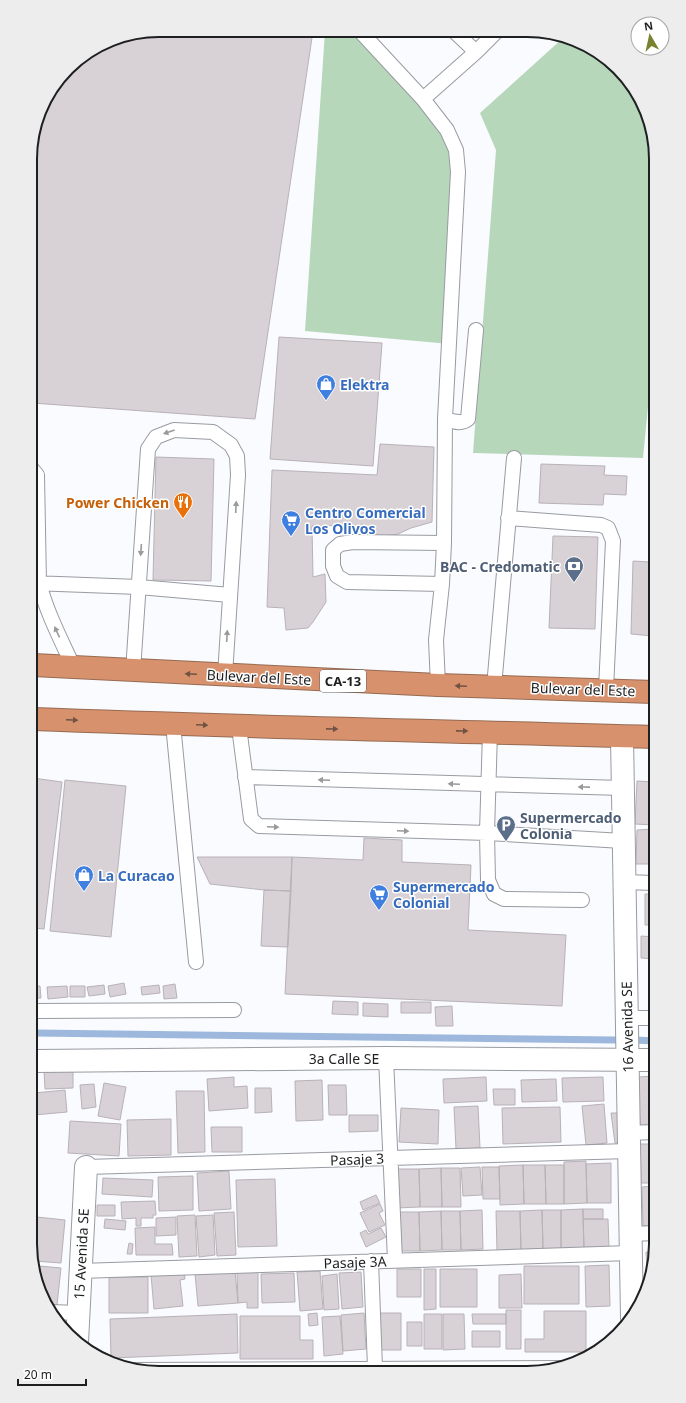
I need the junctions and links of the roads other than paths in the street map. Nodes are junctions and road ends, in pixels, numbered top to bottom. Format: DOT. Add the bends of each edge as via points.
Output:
graph roads {
  1 [pos="365,37"];
  2 [pos="460,37"];
  3 [pos="491,37"];
  4 [pos="476,52"];
  5 [pos="422,99"];
  6 [pos="476,330"];
  7 [pos="444,419"];
  8 [pos="514,458"];
  9 [pos="508,518"];
  10 [pos="444,543"];
  11 [pos="37,583"];
  12 [pos="442,584"];
  13 [pos="37,585"];
  14 [pos="139,587"];
  15 [pos="230,595"];
  16 [pos="37,666"];
  17 [pos="74,668"];
  18 [pos="133,671"];
  19 [pos="226,675"];
  20 [pos="438,685"];
  21 [pos="494,687"];
  22 [pos="606,689"];
  23 [pos="649,692"];
  24 [pos="37,719"];
  25 [pos="173,724"];
  26 [pos="239,727"];
  27 [pos="490,732"];
  28 [pos="622,736"];
  29 [pos="649,738"];
  30 [pos="245,777"];
  31 [pos="488,785"];
  32 [pos="623,788"];
  33 [pos="487,833"];
  34 [pos="623,841"];
  35 [pos="624,882"];
  36 [pos="649,883"];
  37 [pos="582,900"];
  38 [pos="196,962"];
  39 [pos="234,1010"];
  40 [pos="37,1011"];
  41 [pos="626,1018"];
  42 [pos="649,1018"];
  43 [pos="386,1058"];
  44 [pos="649,1060"];
  45 [pos="37,1061"];
  46 [pos="627,1061"];
  47 [pos="649,1134"];
  48 [pos="629,1142"];
  49 [pos="391,1158"];
  50 [pos="86,1167"];
  51 [pos="649,1236"];
  52 [pos="630,1243"];
  53 [pos="394,1260"];
  54 [pos="371,1261"];
  55 [pos="80,1271"];
  56 [pos="632,1307"];
  57 [pos="58,1312"];
  58 [pos="78,1313"];
  59 [pos="77,1334"];
  60 [pos="374,1366"];
  1 -- 5 [label="lane"];
  2 -- 4 [label="lane"];
  3 -- 4 [label="lane"];
  4 -- 5 [label="lane"];
  5 -- 7 [label="lane" via="447,130 456,150 458,172"];
  6 -- 7 [label="lane" via="468,419 461,423"];
  7 -- 10 [label="lane"];
  8 -- 9 [label="lane"];
  9 -- 21 [label="lane"];
  9 -- 22 [label="lane" via="601,525 608,528 613,541"];
  10 -- 12 [label="lane"];
  10 -- 12 [label="lane" via="353,542 340,544 333,550 337,576 346,582"];
  11 -- 14 [label="lane"];
  12 -- 20 [label="lane" via="436,640"];
  17 -- 13 [label="lane, one-way"];
  14 -- 15 [label="lane"];
  15 -- 14 [label="lane, one-way" via="237,456 231,445 213,432 174,430 156,437 148,449"];
  14 -- 18 [label="lane"];
  19 -- 15 [label="lane, one-way"];
  16 -- 17 [label="highway, Bulevar del Este / CA-13"];
  17 -- 18 [label="highway, Bulevar del Este / CA-13"];
  19 -- 18 [label="highway, Bulevar del Este / CA-13, one-way"];
  19 -- 20 [label="highway, Bulevar del Este / CA-13"];
  21 -- 20 [label="highway, Bulevar del Este / CA-13, one-way"];
  21 -- 22 [label="highway, Bulevar del Este / CA-13"];
  22 -- 23 [label="highway, Bulevar del Este / CA-13"];
  24 -- 25 [label="highway, one-way"];
  25 -- 26 [label="highway, one-way"];
  25 -- 38 [label="lane"];
  26 -- 27 [label="highway, one-way"];
  26 -- 30 [label="lane"];
  27 -- 28 [label="highway"];
  27 -- 31 [label="lane"];
  28 -- 29 [label="highway"];
  28 -- 32 [label="street, 16 Avenida SE"];
  31 -- 30 [label="lane, one-way"];
  30 -- 33 [label="lane, one-way" via="251,819 259,826"];
  32 -- 31 [label="lane, one-way"];
  31 -- 33 [label="lane"];
  32 -- 34 [label="street, 16 Avenida SE"];
  33 -- 34 [label="lane"];
  33 -- 37 [label="lane" via="488,880 494,894 504,899"];
  34 -- 35 [label="street, 16 Avenida SE"];
  35 -- 36 [label="lane"];
  35 -- 41 [label="street, 16 Avenida SE"];
  39 -- 40 [label="lane"];
  41 -- 42 [label="lane"];
  41 -- 46 [label="street, 16 Avenida SE"];
  43 -- 45 [label="street, 3a Calle SE"];
  43 -- 46 [label="street, 3a Calle SE"];
  43 -- 49 [label="lane"];
  44 -- 46 [label="street, 3a Calle SE"];
  46 -- 48 [label="street, 16 Avenida SE"];
  47 -- 48 [label="lane, Pasaje 3"];
  48 -- 49 [label="lane, Pasaje 3"];
  48 -- 52 [label="street, 16 Avenida SE"];
  49 -- 50 [label="lane, Pasaje 3"];
  49 -- 53 [label="lane"];
  50 -- 55 [label="street, 15 Avenida SE"];
  51 -- 52 [label="lane, Pasaje 3A"];
  52 -- 53 [label="lane, Pasaje 3A"];
  52 -- 56 [label="street, 16 Avenida SE"];
  53 -- 54 [label="lane, Pasaje 3A"];
  54 -- 55 [label="lane, Pasaje 3A"];
  54 -- 60 [label="lane"];
  55 -- 58 [label="street, 15 Avenida SE"];
  57 -- 58 [label="lane"];
  58 -- 59 [label="street, 15 Avenida SE"];
}
